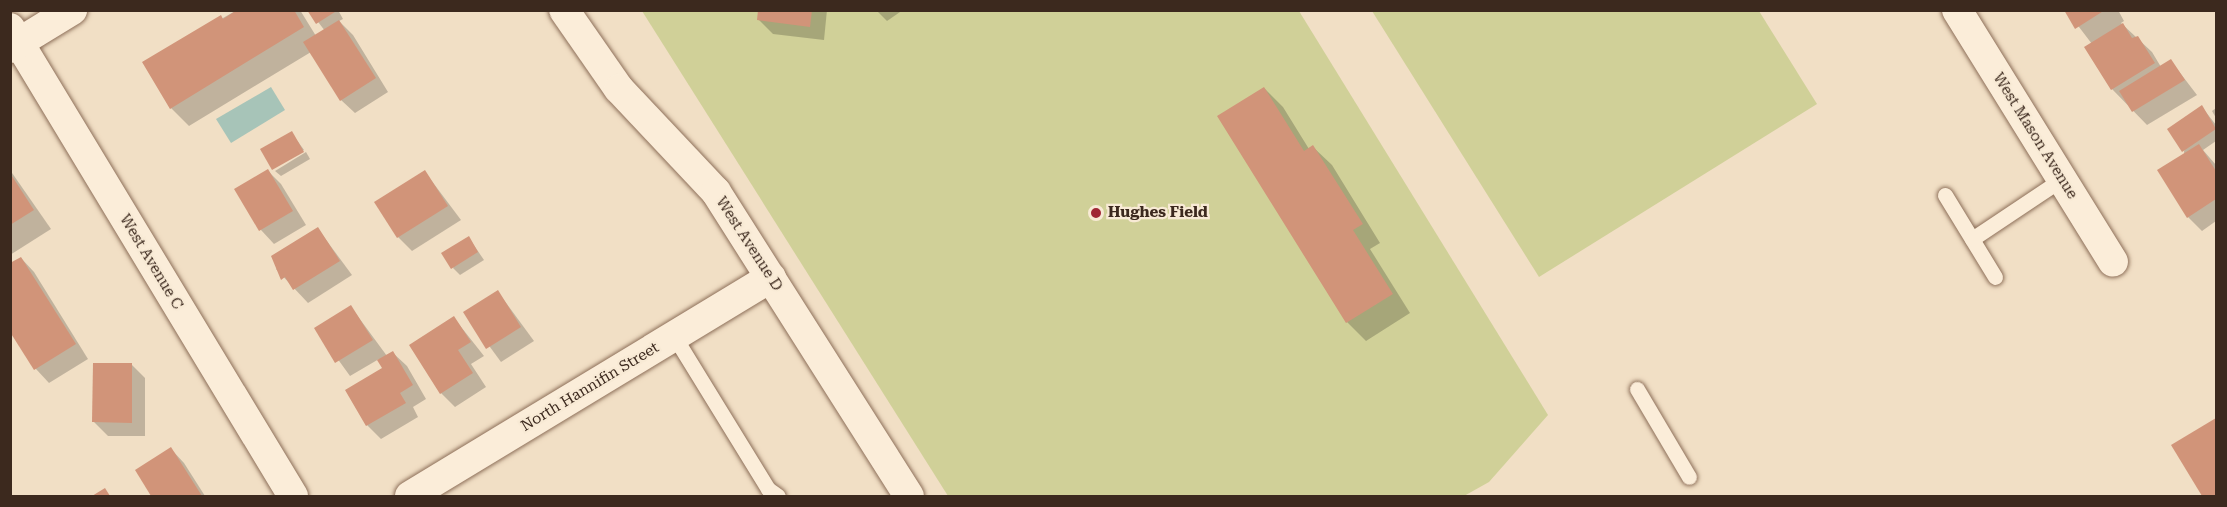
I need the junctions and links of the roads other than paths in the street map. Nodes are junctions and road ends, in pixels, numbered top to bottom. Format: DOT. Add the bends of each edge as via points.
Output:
graph roads {
  1 [pos="72,10"];
  2 [pos="564,10"];
  3 [pos="1957,10"];
  4 [pos="13,39"];
  5 [pos="2062,179"];
  6 [pos="1946,195"];
  7 [pos="1971,239"];
  8 [pos="2113,262"];
  9 [pos="771,277"];
  10 [pos="1995,277"];
  11 [pos="674,336"];
  12 [pos="1637,389"];
  13 [pos="1689,477"];
  14 [pos="292,496"];
  15 [pos="410,496"];
  16 [pos="778,496"];
  17 [pos="909,496"];
  1 -- 4 [label="street"];
  2 -- 9 [label="street, West Avenue D" via="618,89 702,173"];
  3 -- 5 [label="street, West Mason Avenue"];
  4 -- 14 [label="street, West Avenue C"];
  5 -- 7 [label="lane"];
  5 -- 8 [label="street, West Mason Avenue"];
  6 -- 7 [label="lane"];
  7 -- 10 [label="lane"];
  9 -- 11 [label="street, North Hannifin Street"];
  9 -- 17 [label="street, West Avenue D"];
  11 -- 15 [label="street, North Hannifin Street"];
  11 -- 16 [label="lane" via="768,489"];
  12 -- 13 [label="lane"];
}
